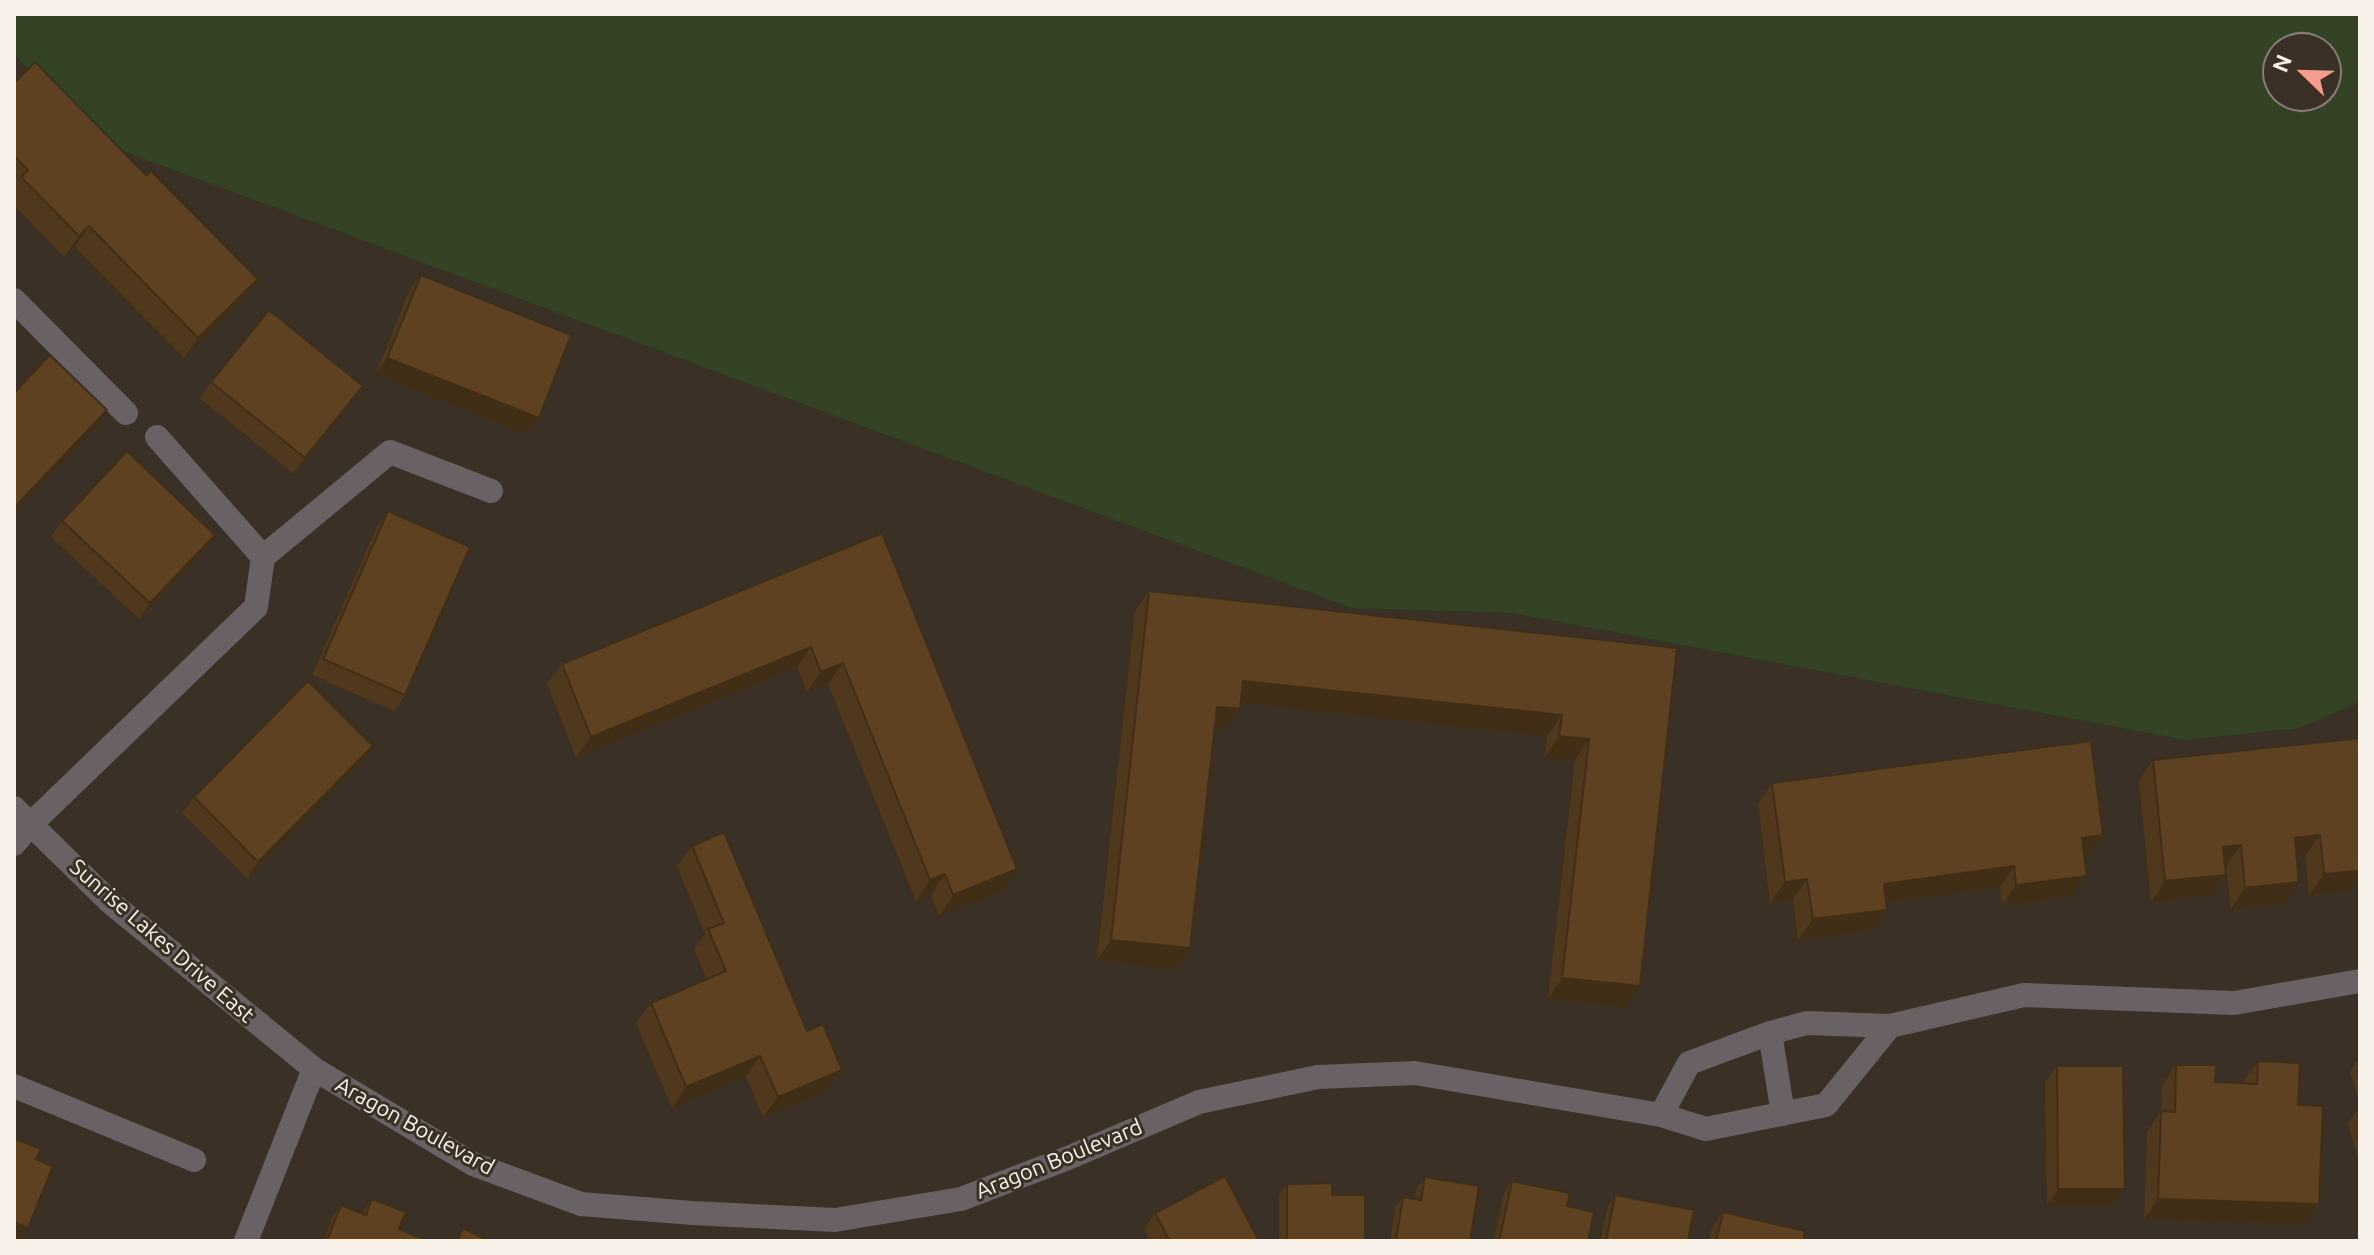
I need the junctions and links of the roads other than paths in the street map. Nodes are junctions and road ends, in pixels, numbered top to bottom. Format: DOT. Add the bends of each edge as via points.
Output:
graph roads {
  1 [pos="15,303"];
  2 [pos="126,413"];
  3 [pos="157,437"];
  4 [pos="491,491"];
  5 [pos="263,557"];
  6 [pos="22,816"];
  7 [pos="14,844"];
  8 [pos="2360,981"];
  9 [pos="1890,1026"];
  10 [pos="1770,1033"];
  11 [pos="314,1069"];
  12 [pos="14,1086"];
  13 [pos="1783,1114"];
  14 [pos="1661,1115"];
  15 [pos="194,1160"];
  16 [pos="246,1241"];
  1 -- 2 [label="street"];
  3 -- 5 [label="street"];
  4 -- 5 [label="street" via="390,452"];
  5 -- 6 [label="street" via="256,607"];
  6 -- 7 [label="street"];
  6 -- 11 [label="street, Sunrise Lakes Drive East" via="110,902"];
  8 -- 9 [label="street" via="2234,1003 2024,995"];
  9 -- 10 [label="street" via="1807,1023"];
  9 -- 13 [label="street, Aragon Boulevard" via="1826,1105"];
  10 -- 13 [label="street"];
  10 -- 14 [label="street" via="1689,1063"];
  11 -- 14 [label="street, Aragon Boulevard" via="473,1164 581,1204 835,1220 961,1199 1199,1102 1318,1077 1415,1073"];
  11 -- 16 [label="street"];
  12 -- 15 [label="street"];
  13 -- 14 [label="street, Aragon Boulevard" via="1706,1129"];
}
